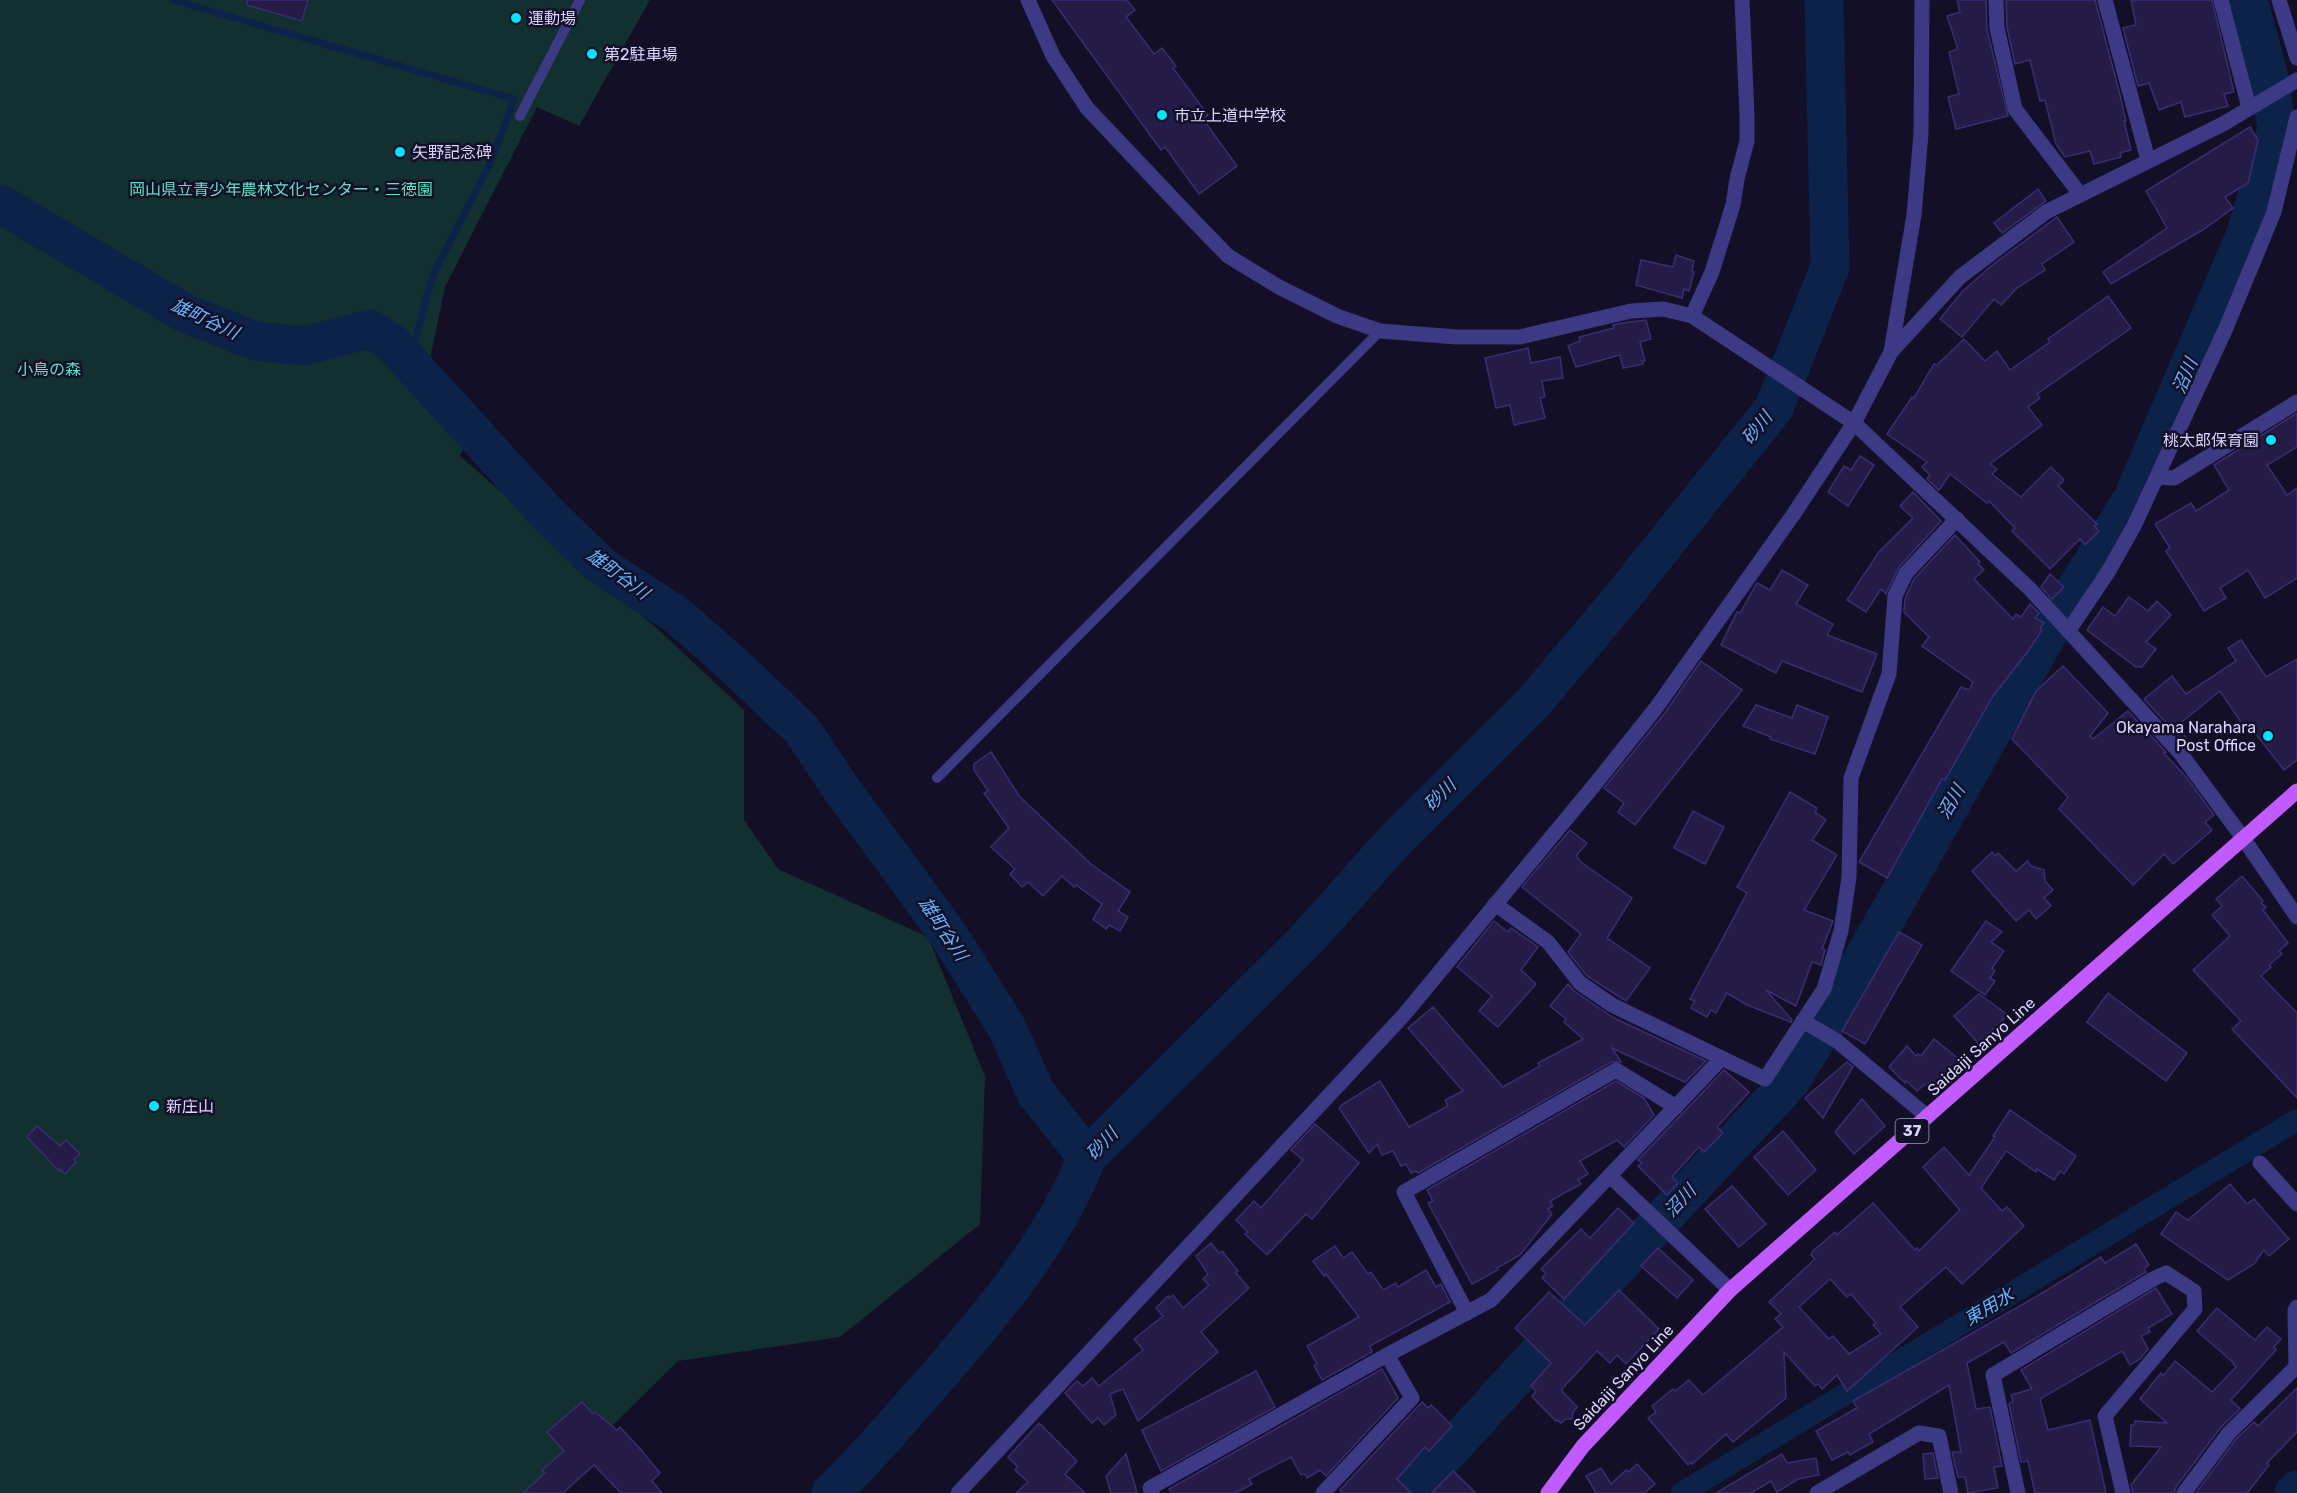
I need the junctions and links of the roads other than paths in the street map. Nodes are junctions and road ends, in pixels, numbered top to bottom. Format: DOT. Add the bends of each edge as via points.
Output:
graph roads {
  1 [pos="580,0"];
  2 [pos="1028,0"];
  3 [pos="1742,0"];
  4 [pos="1922,0"];
  5 [pos="1996,0"];
  6 [pos="2105,0"];
  7 [pos="2221,0"];
  8 [pos="2279,0"];
  9 [pos="2297,58"];
  10 [pos="2297,80"];
  11 [pos="2250,108"];
  12 [pos="520,116"];
  13 [pos="2297,117"];
  14 [pos="2148,160"];
  15 [pos="2080,194"];
  16 [pos="1692,316"];
  17 [pos="1380,331"];
  18 [pos="1892,352"];
  19 [pos="2297,402"];
  20 [pos="1847,418"];
  21 [pos="2157,477"];
  22 [pos="1957,519"];
  23 [pos="2068,630"];
  24 [pos="937,778"];
  25 [pos="2297,791"];
  26 [pos="2243,838"];
  27 [pos="1495,904"];
  28 [pos="2297,917"];
  29 [pos="1803,1021"];
  30 [pos="1722,1058"];
  31 [pos="1676,1107"];
  32 [pos="1928,1117"];
  33 [pos="2260,1163"];
  34 [pos="1610,1176"];
  35 [pos="2297,1204"];
  36 [pos="1730,1290"];
  37 [pos="2297,1307"];
  38 [pos="1467,1313"];
  39 [pos="1387,1355"];
  40 [pos="1838,1487"];
  41 [pos="958,1493"];
  42 [pos="1152,1493"];
  43 [pos="1323,1493"];
  44 [pos="1548,1493"];
  45 [pos="1817,1493"];
  46 [pos="1951,1493"];
  47 [pos="2018,1493"];
  48 [pos="2123,1493"];
  49 [pos="2184,1493"];
  1 -- 12 [label="lane"];
  2 -- 17 [label="street" via="1053,56 1087,108 1228,255 1279,287 1337,316"];
  3 -- 16 [label="street" via="1747,141 1712,272"];
  4 -- 18 [label="street" via="1921,134 1915,203"];
  5 -- 15 [label="street" via="1996,28 2016,109"];
  6 -- 14 [label="street"];
  7 -- 11 [label="street"];
  8 -- 9 [label="street"];
  10 -- 11 [label="street"];
  11 -- 14 [label="street"];
  13 -- 21 [label="street" via="2274,212"];
  14 -- 15 [label="street"];
  15 -- 18 [label="street" via="2046,212 1960,277"];
  16 -- 17 [label="street" via="1663,309 1631,311 1520,337"];
  16 -- 20 [label="street"];
  17 -- 24 [label="lane"];
  18 -- 20 [label="street"];
  19 -- 21 [label="street" via="2174,478"];
  20 -- 22 [label="street"];
  20 -- 27 [label="street" via="1793,515 1656,708"];
  21 -- 23 [label="street" via="2108,572"];
  22 -- 23 [label="street"];
  22 -- 29 [label="street" via="1906,573 1895,596 1890,674 1851,778 1849,877 1841,931 1824,989"];
  23 -- 26 [label="street" via="2181,754"];
  25 -- 26 [label="main road, Saidaiji Sanyo Line / 37"];
  26 -- 28 [label="street"];
  26 -- 32 [label="main road, Saidaiji Sanyo Line / 37"];
  27 -- 30 [label="street" via="1548,942 1580,983 1612,1005"];
  27 -- 41 [label="street" via="1403,1016"];
  29 -- 30 [label="street" via="1765,1078"];
  29 -- 32 [label="street" via="1837,1041"];
  30 -- 31 [label="street"];
  31 -- 34 [label="street"];
  31 -- 38 [label="street" via="1616,1070 1404,1192"];
  32 -- 36 [label="main road, Saidaiji Sanyo Line / 37"];
  33 -- 35 [label="street"];
  34 -- 36 [label="street"];
  34 -- 38 [label="street" via="1491,1300"];
  36 -- 44 [label="main road, Saidaiji Sanyo Line / 37" via="1583,1446"];
  37 -- 49 [label="street" via="2296,1367 2229,1433"];
  38 -- 39 [label="street"];
  39 -- 42 [label="street" via="1150,1488"];
  39 -- 43 [label="street" via="1412,1398"];
  40 -- 45 [label="street"];
  40 -- 46 [label="street" via="1919,1433 1940,1436"];
  47 -- 48 [label="street" via="1994,1376 2166,1274 2194,1291 2195,1309 2105,1416"];
}
